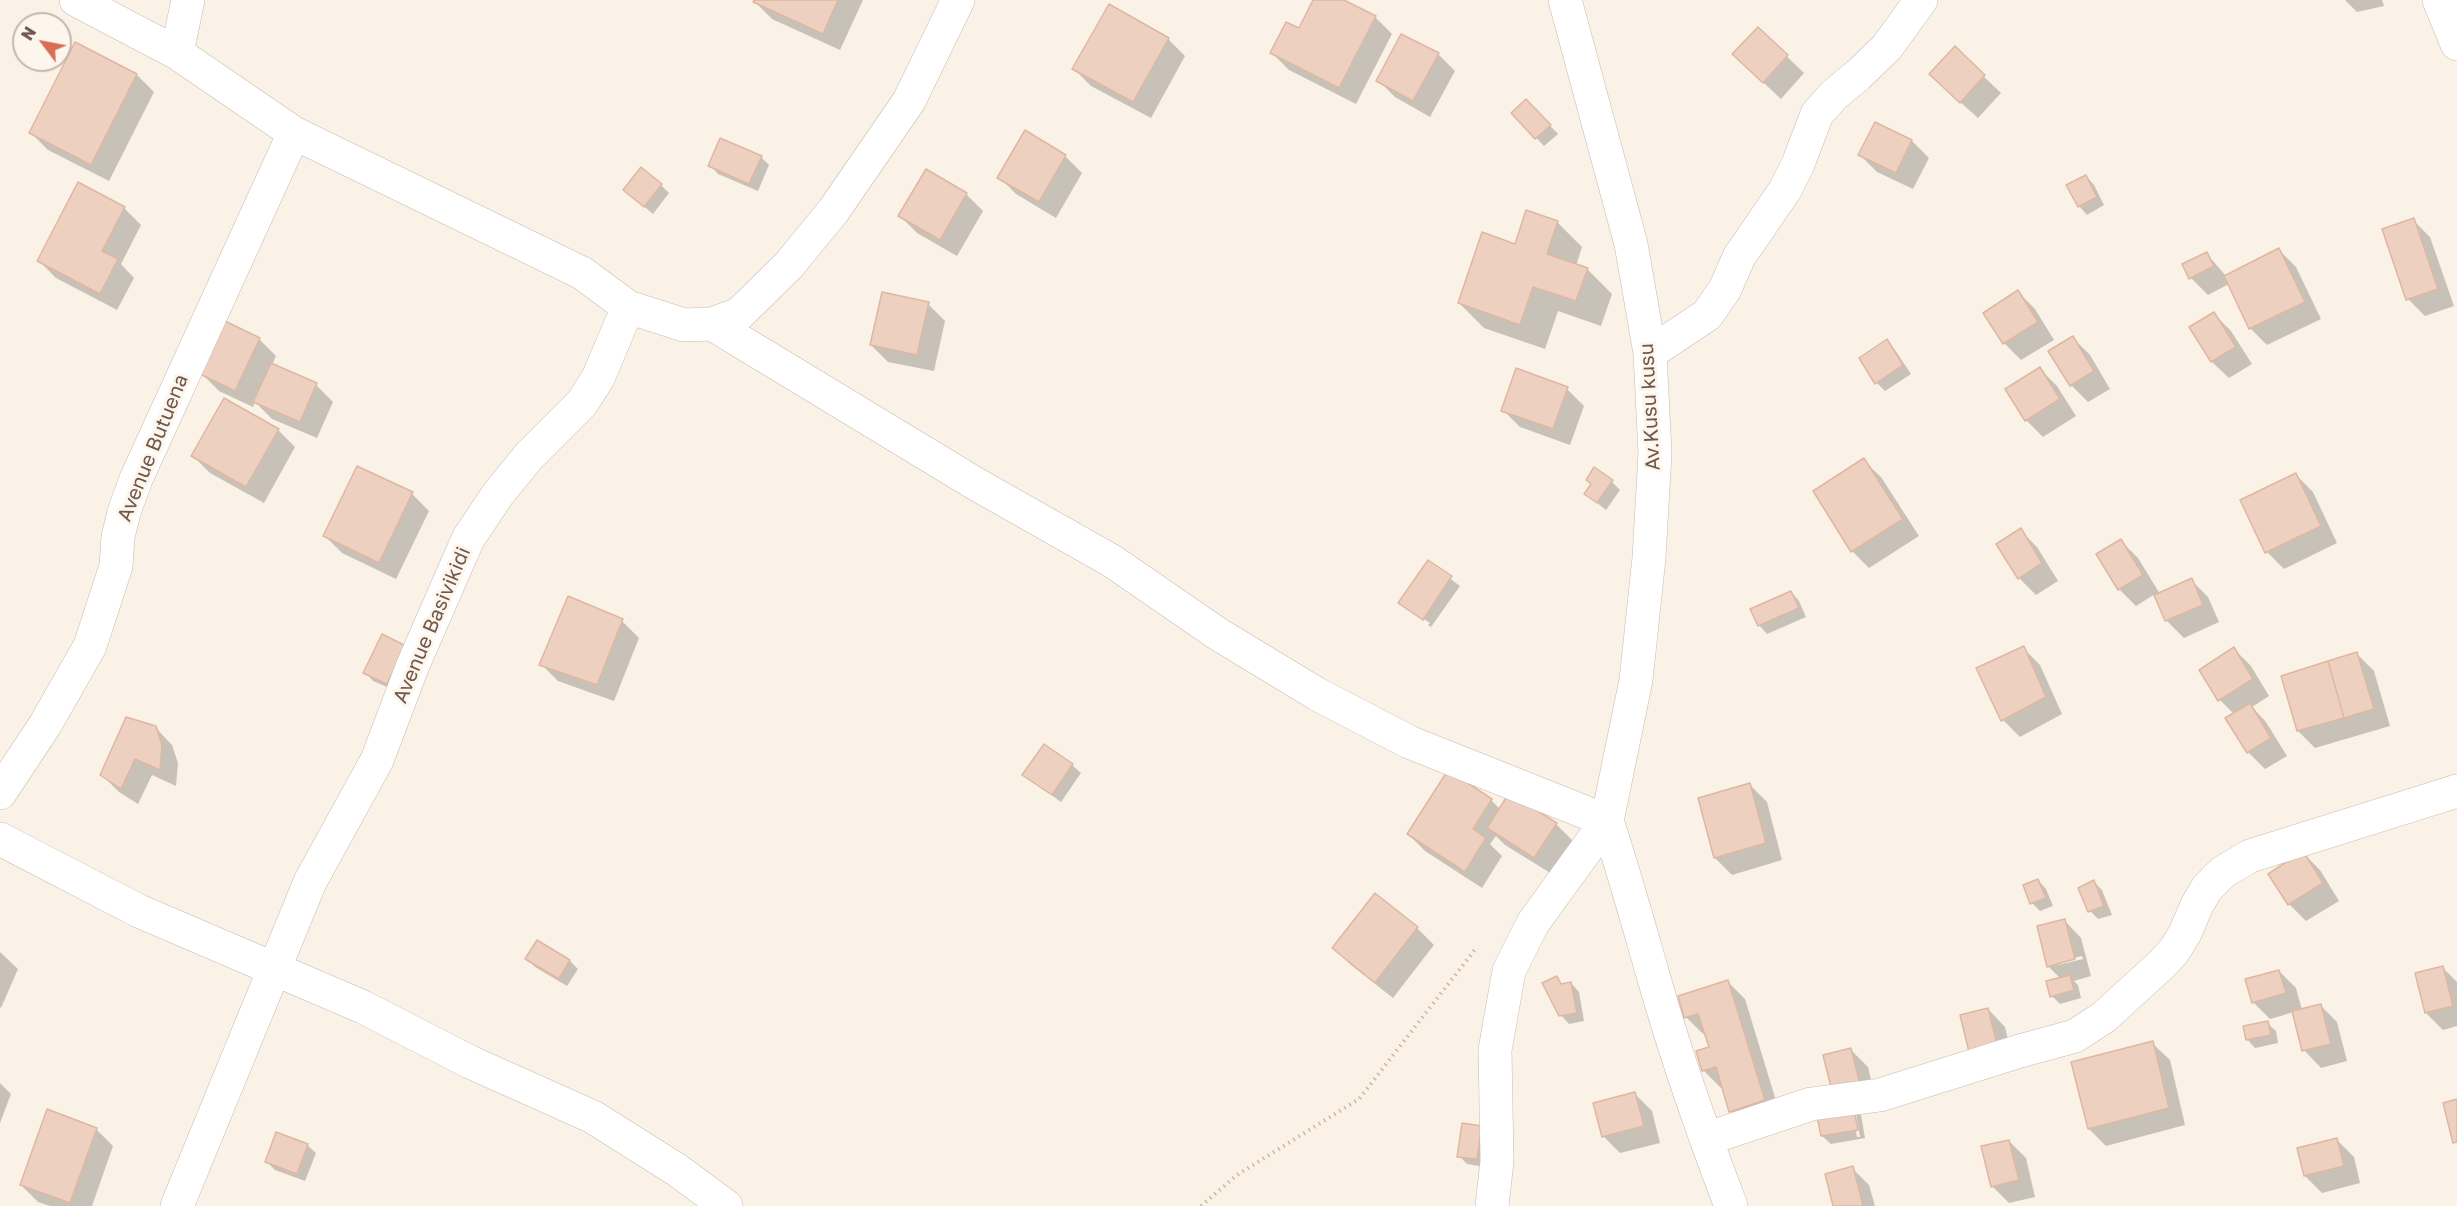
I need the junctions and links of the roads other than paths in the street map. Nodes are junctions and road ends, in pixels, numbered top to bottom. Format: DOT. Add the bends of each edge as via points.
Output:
graph roads {
  1 [pos="76,0"];
  2 [pos="188,0"];
  3 [pos="958,0"];
  4 [pos="1565,0"];
  5 [pos="1920,0"];
  6 [pos="2439,0"];
  7 [pos="2457,44"];
  8 [pos="177,53"];
  9 [pos="294,133"];
  10 [pos="628,307"];
  11 [pos="711,324"];
  12 [pos="1650,352"];
  13 [pos="2457,791"];
  14 [pos="0,793"];
  15 [pos="1607,821"];
  16 [pos="0,839"];
  17 [pos="274,967"];
  18 [pos="1706,1139"];
  19 [pos="177,1206"];
  20 [pos="726,1206"];
  21 [pos="1492,1206"];
  22 [pos="1731,1206"];
  1 -- 8 [label="street"];
  2 -- 8 [label="street"];
  3 -- 11 [label="street" via="909,101 834,210 789,265 739,314"];
  4 -- 12 [label="street, Av.Kusu kusu" via="1631,244"];
  5 -- 12 [label="street" via="1887,47 1817,114 1785,190 1750,240 1707,315"];
  6 -- 7 [label="street"];
  8 -- 9 [label="street"];
  9 -- 10 [label="street" via="582,273"];
  9 -- 14 [label="street, Avenue Butuena" via="136,479 118,537 116,566 90,646"];
  10 -- 11 [label="street" via="684,325"];
  10 -- 17 [label="street, Avenue Basivikidi" via="598,378 582,403 529,456 468,539 377,760 310,882"];
  11 -- 15 [label="street" via="1112,561 1218,634 1317,694 1409,742"];
  12 -- 15 [label="street, Av.Kusu kusu" via="1655,453 1649,558 1636,680"];
  13 -- 18 [label="street" via="2250,856 2223,872 2196,905 2174,951 2104,1017 2075,1036 1880,1095 1811,1104"];
  15 -- 18 [label="street"];
  15 -- 21 [label="street" via="1533,923 1509,971 1495,1050 1497,1161"];
  16 -- 17 [label="street" via="139,911"];
  17 -- 19 [label="street, Avenue Basivikidi"];
  17 -- 20 [label="street" via="593,1117"];
  18 -- 22 [label="street"];
}
